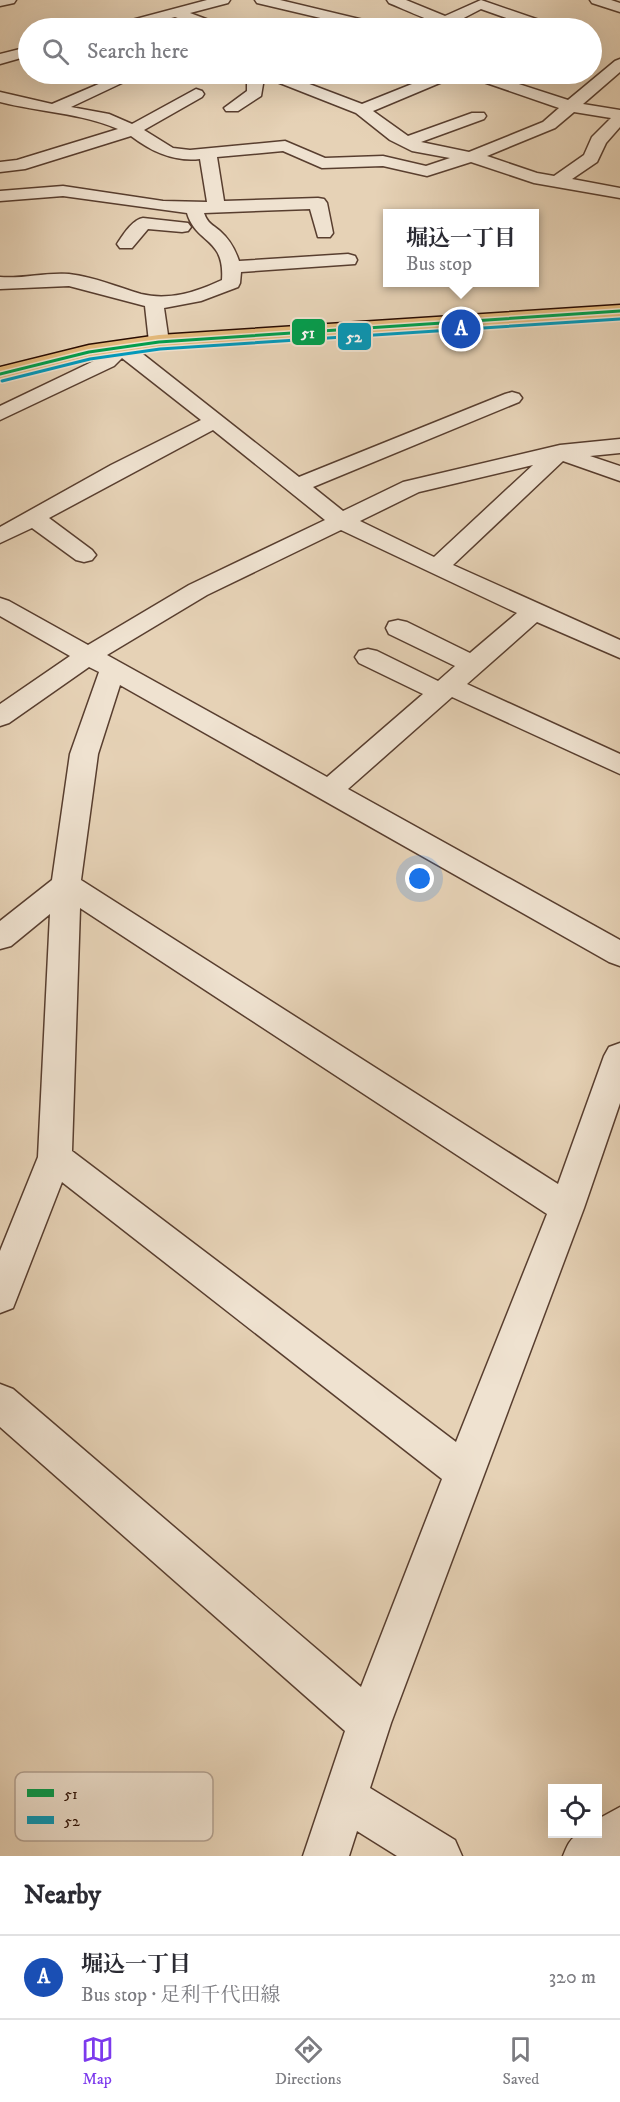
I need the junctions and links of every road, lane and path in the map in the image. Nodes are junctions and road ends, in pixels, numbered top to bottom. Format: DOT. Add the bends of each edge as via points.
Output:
graph roads {
  1 [pos="9,0"];
  2 [pos="223,0"];
  3 [pos="262,0"];
  4 [pos="394,0"];
  5 [pos="439,0"];
  6 [pos="597,0"];
  7 [pos="0,2"];
  8 [pos="151,5"];
  9 [pos="620,8"];
  10 [pos="417,12"];
  11 [pos="175,14"];
  12 [pos="159,18"];
  13 [pos="186,18"];
  14 [pos="337,18"];
  15 [pos="433,18"];
  16 [pos="452,18"];
  17 [pos="521,18"];
  18 [pos="18,55"];
  19 [pos="0,60"];
  20 [pos="620,64"];
  21 [pos="602,79"];
  22 [pos="108,84"];
  23 [pos="255,84"];
  24 [pos="296,84"];
  25 [pos="425,84"];
  26 [pos="507,84"];
  27 [pos="596,84"];
  28 [pos="196,93"];
  29 [pos="0,97"];
  30 [pos="31,105"];
  31 [pos="570,106"];
  32 [pos="232,108"];
  33 [pos="53,109"];
  34 [pos="362,110"];
  35 [pos="10,115"];
  36 [pos="478,116"];
  37 [pos="620,117"];
  38 [pos="133,130"];
  39 [pos="407,142"];
  40 [pos="208,153"];
  41 [pos="471,157"];
  42 [pos="0,167"];
  43 [pos="556,183"];
  44 [pos="620,193"];
  45 [pos="0,196"];
  46 [pos="216,206"];
  47 [pos="194,208"];
  48 [pos="206,229"];
  49 [pos="324,234"];
  50 [pos="126,244"];
  51 [pos="348,260"];
  52 [pos="232,267"];
  53 [pos="0,284"];
  54 [pos="154,302"];
  55 [pos="620,311"];
  56 [pos="159,342"];
  57 [pos="119,348"];
  58 [pos="0,374"];
  59 [pos="512,399"];
  60 [pos="0,414"];
  61 [pos="215,421"];
  62 [pos="620,446"];
  63 [pos="560,452"];
  64 [pos="620,474"];
  65 [pos="296,486"];
  66 [pos="33,518"];
  67 [pos="340,520"];
  68 [pos="0,536"];
  69 [pos="84,555"];
  70 [pos="437,567"];
  71 [pos="0,606"];
  72 [pos="534,611"];
  73 [pos="398,628"];
  74 [pos="620,650"];
  75 [pos="368,657"];
  76 [pos="101,662"];
  77 [pos="473,665"];
  78 [pos="445,689"];
  79 [pos="0,717"];
  80 [pos="620,765"];
  81 [pos="329,791"];
  82 [pos="66,885"];
  83 [pos="0,938"];
  84 [pos="620,954"];
  85 [pos="618,1068"];
  86 [pos="55,1156"];
  87 [pos="567,1208"];
  88 [pos="0,1296"];
  89 [pos="0,1402"];
  90 [pos="464,1472"];
  91 [pos="369,1723"];
  92 [pos="345,1798"];
  93 [pos="620,1830"];
  94 [pos="326,1856"];
  95 [pos="439,1856"];
  96 [pos="586,1856"];
  1 -- 7 [label="street"];
  2 -- 11 [label="street"];
  3 -- 14 [label="street"];
  4 -- 10 [label="street"];
  5 -- 10 [label="street"];
  6 -- 9 [label="street"];
  8 -- 11 [label="street"];
  10 -- 15 [label="street"];
  11 -- 12 [label="street"];
  11 -- 13 [label="street"];
  16 -- 17 [label="street" via="480,3"];
  18 -- 19 [label="street"];
  20 -- 21 [label="street"];
  22 -- 33 [label="street"];
  23 -- 32 [label="street" via="255,93"];
  24 -- 34 [label="street"];
  25 -- 34 [label="street"];
  26 -- 31 [label="street"];
  27 -- 31 [label="street"];
  28 -- 38 [label="street"];
  29 -- 30 [label="street"];
  30 -- 33 [label="street"];
  30 -- 35 [label="street"];
  31 -- 37 [label="street"];
  31 -- 41 [label="street" via="549,125"];
  33 -- 38 [label="street" via="103,117"];
  34 -- 39 [label="street"];
  36 -- 39 [label="street"];
  37 -- 43 [label="street" via="598,141 591,158"];
  38 -- 40 [label="street" via="169,152"];
  38 -- 42 [label="street" via="19,165"];
  39 -- 41 [label="street"];
  40 -- 41 [label="street" via="285,146 322,164 383,161 427,171"];
  40 -- 46 [label="street"];
  41 -- 43 [label="street"];
  43 -- 44 [label="street"];
  45 -- 47 [label="street" via="63,191"];
  46 -- 47 [label="street"];
  46 -- 49 [label="street" via="318,203"];
  47 -- 48 [label="street" via="199,225"];
  48 -- 50 [label="street" via="143,223"];
  48 -- 52 [label="street" via="226,248"];
  51 -- 52 [label="street"];
  52 -- 54 [label="street" via="231,283 212,292"];
  53 -- 54 [label="street" via="74,280"];
  54 -- 56 [label="street"];
  55 -- 56 [label="main road"];
  56 -- 57 [label="main road"];
  57 -- 58 [label="main road"];
  57 -- 60 [label="street" via="107,362"];
  57 -- 61 [label="street"];
  59 -- 65 [label="street"];
  61 -- 65 [label="street"];
  61 -- 66 [label="street"];
  62 -- 63 [label="street"];
  63 -- 64 [label="street"];
  63 -- 67 [label="street" via="411,487"];
  63 -- 70 [label="street"];
  65 -- 67 [label="street"];
  66 -- 68 [label="street"];
  66 -- 69 [label="street"];
  67 -- 70 [label="street"];
  67 -- 76 [label="street" via="198,590"];
  70 -- 72 [label="street"];
  71 -- 76 [label="street"];
  72 -- 74 [label="street"];
  72 -- 77 [label="street"];
  73 -- 77 [label="street"];
  75 -- 78 [label="street"];
  76 -- 79 [label="street"];
  76 -- 81 [label="street"];
  76 -- 82 [label="street"];
  77 -- 78 [label="street"];
  78 -- 80 [label="street"];
  78 -- 81 [label="street"];
  81 -- 84 [label="street"];
  82 -- 83 [label="street"];
  82 -- 86 [label="street"];
  82 -- 87 [label="street"];
  85 -- 87 [label="street"];
  86 -- 88 [label="street"];
  86 -- 90 [label="street"];
  87 -- 90 [label="street"];
  89 -- 91 [label="street"];
  90 -- 91 [label="street"];
  91 -- 92 [label="street"];
  92 -- 94 [label="street"];
  92 -- 95 [label="street"];
  93 -- 96 [label="street"];
}
